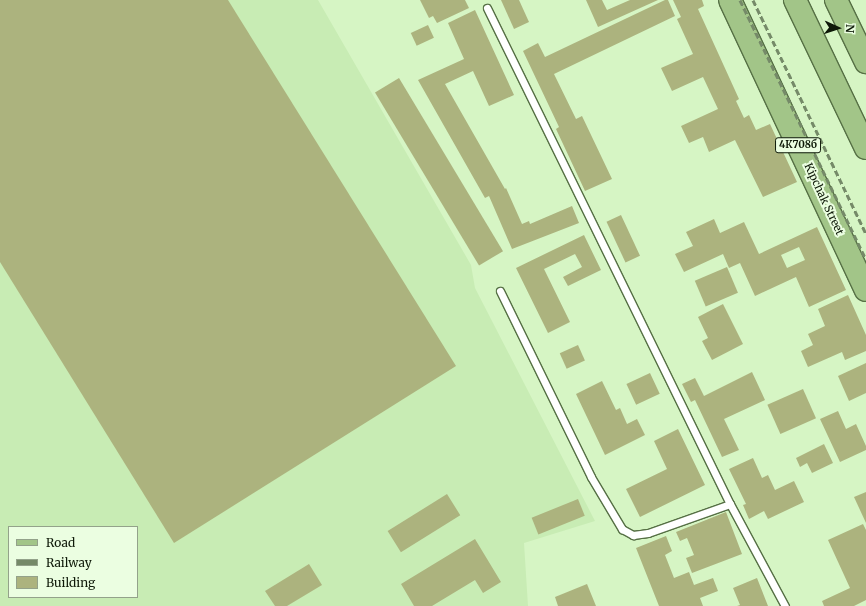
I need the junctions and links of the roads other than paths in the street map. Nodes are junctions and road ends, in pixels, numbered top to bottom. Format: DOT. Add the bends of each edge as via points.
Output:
graph roads {
  1 [pos="730,0"];
  2 [pos="795,0"];
  3 [pos="836,0"];
  4 [pos="487,8"];
  5 [pos="866,62"];
  6 [pos="866,148"];
  7 [pos="866,290"];
  8 [pos="500,291"];
  9 [pos="730,504"];
  10 [pos="785,606"];
  1 -- 7 [label="main road, Kipchak Street / 4К708б"];
  2 -- 6 [label="main road"];
  3 -- 5 [label="main road"];
  4 -- 9 [label="lane"];
  8 -- 9 [label="lane" via="592,477 622,529 633,535 648,533"];
  9 -- 10 [label="lane"];
}
